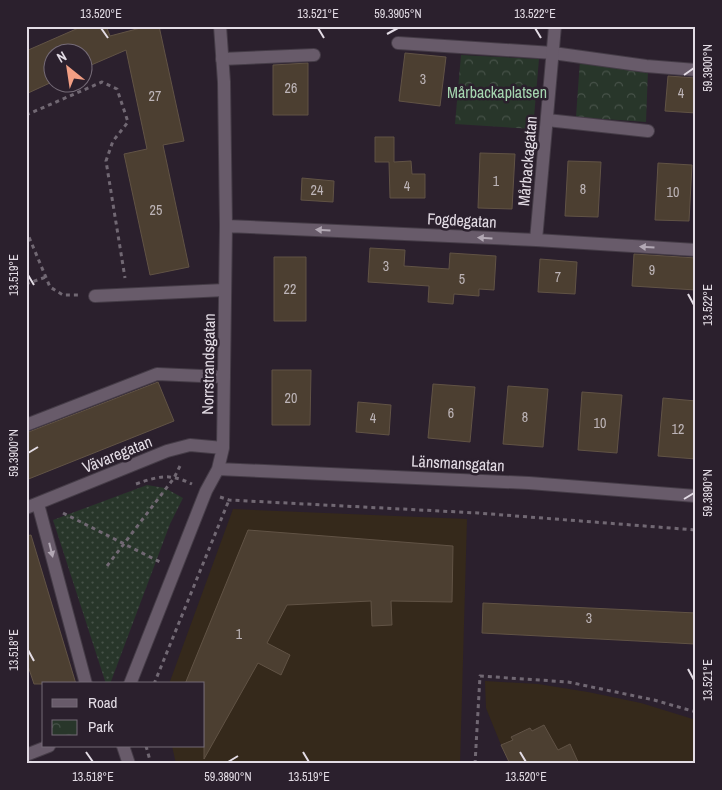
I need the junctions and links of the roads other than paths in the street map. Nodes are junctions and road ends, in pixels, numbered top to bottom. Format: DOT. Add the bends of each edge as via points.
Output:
graph roads {
  1 [pos="220,26"];
  2 [pos="555,26"];
  3 [pos="398,43"];
  4 [pos="553,53"];
  5 [pos="314,55"];
  6 [pos="222,59"];
  7 [pos="696,70"];
  8 [pos="547,120"];
  9 [pos="648,131"];
  10 [pos="226,226"];
  11 [pos="536,240"];
  12 [pos="696,250"];
  13 [pos="225,290"];
  14 [pos="95,296"];
  15 [pos="224,377"];
  16 [pos="26,425"];
  17 [pos="223,448"];
  18 [pos="218,469"];
  19 [pos="696,496"];
  20 [pos="32,506"];
  21 [pos="85,682"];
  22 [pos="131,682"];
  23 [pos="44,748"];
  24 [pos="124,748"];
  25 [pos="26,755"];
  26 [pos="128,764"];
  1 -- 6 [label="street, Norrstrandsgatan"];
  2 -- 4 [label="street, Mårbackagatan"];
  3 -- 4 [label="street"];
  4 -- 7 [label="street"];
  4 -- 8 [label="street, Mårbackagatan"];
  5 -- 6 [label="street"];
  6 -- 10 [label="street, Norrstrandsgatan"];
  8 -- 9 [label="street"];
  8 -- 11 [label="street, Mårbackagatan"];
  11 -- 10 [label="street, Fogdegatan, one-way"];
  10 -- 13 [label="street, Norrstrandsgatan"];
  12 -- 11 [label="street, Fogdegatan, one-way"];
  13 -- 14 [label="street"];
  13 -- 15 [label="street, Norrstrandsgatan"];
  15 -- 16 [label="street" via="157,374"];
  15 -- 17 [label="street, Norrstrandsgatan"];
  17 -- 18 [label="street, Norrstrandsgatan"];
  17 -- 20 [label="street, Vävaregatan" via="190,445 167,451"];
  18 -- 19 [label="street, Länsmansgatan" via="529,483"];
  18 -- 22 [label="street, Norrstrandsgatan" via="206,491"];
  20 -- 21 [label="street, one-way"];
  23 -- 25 [label="street"];
  24 -- 26 [label="street"];
}
